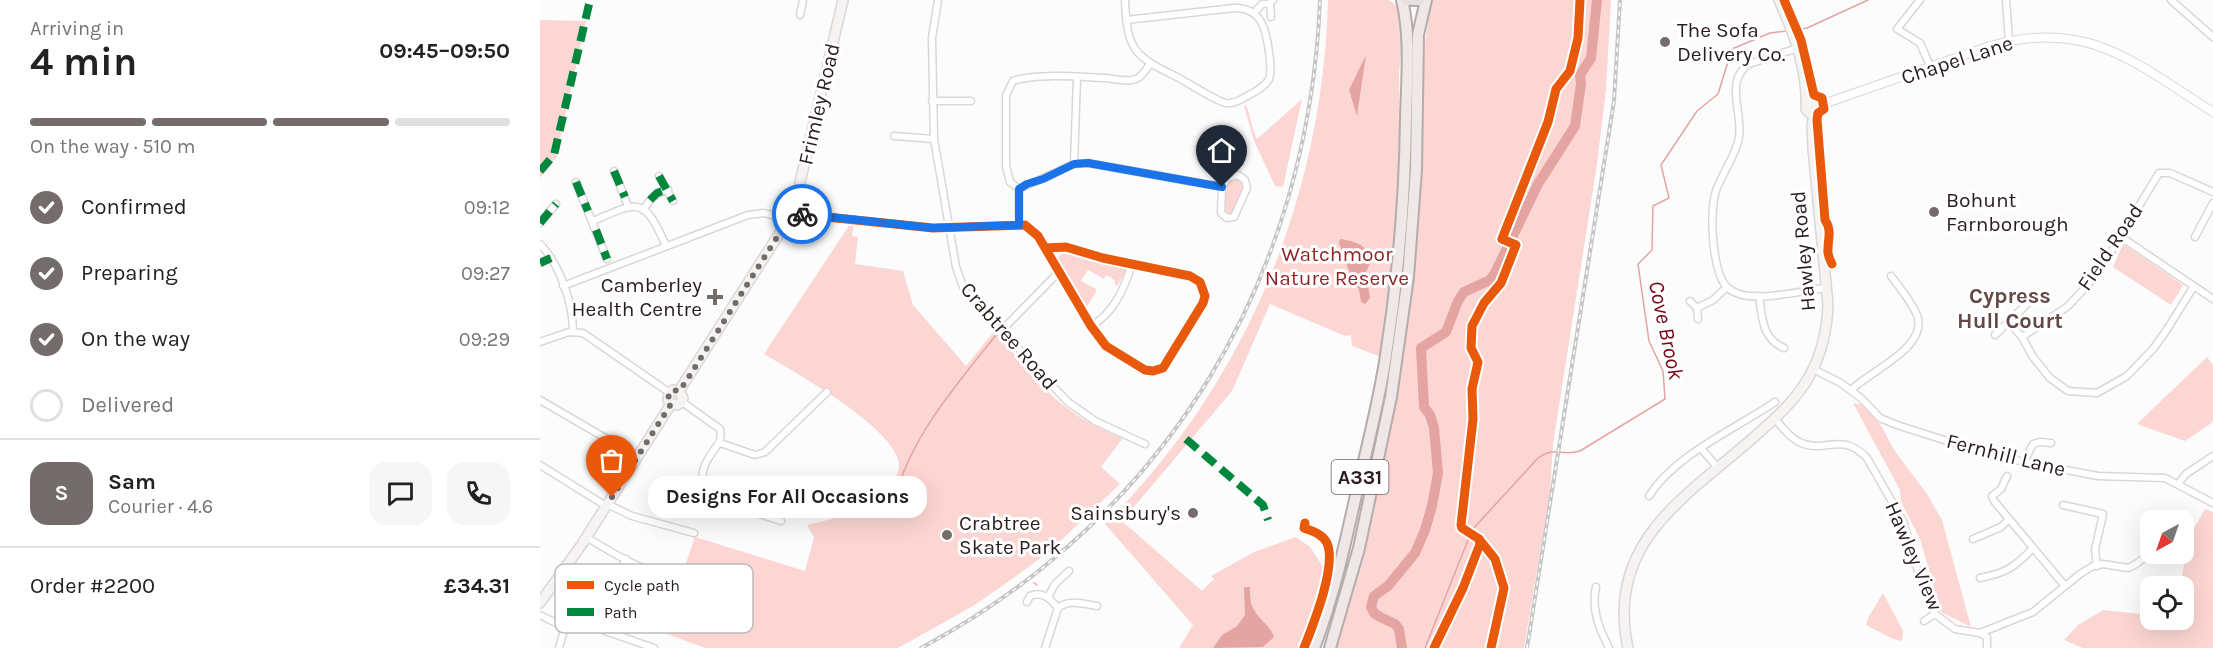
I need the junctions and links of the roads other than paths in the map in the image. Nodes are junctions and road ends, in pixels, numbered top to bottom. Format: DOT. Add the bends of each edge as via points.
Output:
graph roads {
  1 [pos="803,0"];
  2 [pos="843,0"];
  3 [pos="938,0"];
  4 [pos="1125,0"];
  5 [pos="1404,0"];
  6 [pos="1419,0"];
  7 [pos="1426,0"];
  8 [pos="1779,0"];
  9 [pos="1920,0"];
  10 [pos="2006,0"];
  11 [pos="2171,0"];
  12 [pos="1271,2"];
  13 [pos="1254,13"];
  14 [pos="800,15"];
  15 [pos="1271,17"];
  16 [pos="1126,20"];
  17 [pos="2213,37"];
  18 [pos="2009,41"];
  19 [pos="1797,48"];
  20 [pos="1150,64"];
  21 [pos="1931,68"];
  22 [pos="1077,77"];
  23 [pos="932,101"];
  24 [pos="971,101"];
  25 [pos="1812,107"];
  26 [pos="2213,112"];
  27 [pos="894,136"];
  28 [pos="934,139"];
  29 [pos="1074,164"];
  30 [pos="614,171"];
  31 [pos="659,176"];
  32 [pos="576,182"];
  33 [pos="1222,187"];
  34 [pos="668,189"];
  35 [pos="1019,189"];
  36 [pos="2213,192"];
  37 [pos="673,201"];
  38 [pos="2213,203"];
  39 [pos="556,204"];
  40 [pos="628,206"];
  41 [pos="643,210"];
  42 [pos="793,212"];
  43 [pos="779,217"];
  44 [pos="593,221"];
  45 [pos="540,224"];
  46 [pos="1019,225"];
  47 [pos="949,228"];
  48 [pos="2121,237"];
  49 [pos="2195,237"];
  50 [pos="540,244"];
  51 [pos="666,246"];
  52 [pos="1045,248"];
  53 [pos="551,258"];
  54 [pos="607,259"];
  55 [pos="540,263"];
  56 [pos="1132,264"];
  57 [pos="1059,272"];
  58 [pos="1891,276"];
  59 [pos="563,286"];
  60 [pos="2193,286"];
  61 [pos="1727,287"];
  62 [pos="1827,288"];
  63 [pos="2036,295"];
  64 [pos="1759,296"];
  65 [pos="2213,299"];
  66 [pos="1689,301"];
  67 [pos="1697,308"];
  68 [pos="1698,319"];
  69 [pos="2009,323"];
  70 [pos="1091,326"];
  71 [pos="1003,329"];
  72 [pos="573,332"];
  73 [pos="1995,335"];
  74 [pos="2022,337"];
  75 [pos="540,342"];
  76 [pos="1784,348"];
  77 [pos="1813,369"];
  78 [pos="1851,390"];
  79 [pos="674,392"];
  80 [pos="827,392"];
  81 [pos="540,400"];
  82 [pos="682,402"];
  83 [pos="1775,402"];
  84 [pos="671,404"];
  85 [pos="1775,419"];
  86 [pos="720,443"];
  87 [pos="2051,443"];
  88 [pos="1145,444"];
  89 [pos="1701,448"];
  90 [pos="2213,456"];
  91 [pos="638,457"];
  92 [pos="2024,462"];
  93 [pos="540,465"];
  94 [pos="1718,468"];
  95 [pos="2007,476"];
  96 [pos="2178,484"];
  97 [pos="1649,496"];
  98 [pos="2213,503"];
  99 [pos="607,505"];
  100 [pos="2063,505"];
  101 [pos="2009,519"];
  102 [pos="780,521"];
  103 [pos="694,533"];
  104 [pos="586,537"];
  105 [pos="1973,540"];
  106 [pos="2033,548"];
  107 [pos="626,559"];
  108 [pos="2140,561"];
  109 [pos="567,564"];
  110 [pos="623,564"];
  111 [pos="638,564"];
  112 [pos="2097,566"];
  113 [pos="1069,571"];
  114 [pos="1980,578"];
  115 [pos="555,581"];
  116 [pos="2065,586"];
  117 [pos="1596,587"];
  118 [pos="1048,597"];
  119 [pos="1027,602"];
  120 [pos="540,603"];
  121 [pos="1097,606"];
  122 [pos="1058,608"];
  123 [pos="1935,614"];
  124 [pos="540,615"];
  125 [pos="1924,621"];
  126 [pos="555,623"];
  127 [pos="563,633"];
  128 [pos="611,633"];
  129 [pos="1980,633"];
  130 [pos="559,648"];
  131 [pos="654,648"];
  132 [pos="1045,648"];
  133 [pos="1314,648"];
  134 [pos="1330,648"];
  135 [pos="1609,648"];
  136 [pos="1628,648"];
  137 [pos="1988,648"];
  1 -- 14 [label="street"];
  2 -- 42 [label="main road, Frimley Road"];
  3 -- 23 [label="street, Crabtree Road" via="932,38"];
  4 -- 16 [label="street"];
  5 -- 6 [label="highway"];
  5 -- 133 [label="main road, A331" via="1406,143 1392,315 1349,527"];
  7 -- 134 [label="main road, A331" via="1418,35 1416,170 1408,277 1393,387 1360,541"];
  8 -- 19 [label="main road"];
  9 -- 21 [label="street" via="1895,32 1920,44"];
  10 -- 18 [label="street"];
  11 -- 17 [label="street"];
  12 -- 13 [label="street"];
  12 -- 15 [label="street"];
  13 -- 16 [label="street" via="1234,8"];
  13 -- 20 [label="street" via="1265,27 1271,71 1268,82 1238,102 1223,102"];
  16 -- 20 [label="street" via="1132,45"];
  18 -- 21 [label="street, Chapel Lane"];
  18 -- 26 [label="street, Chapel Lane" via="2062,37 2092,43 2141,67"];
  19 -- 25 [label="main road"];
  19 -- 61 [label="street" via="1749,64 1736,79 1739,138 1718,185 1712,212 1718,268"];
  20 -- 22 [label="street" via="1137,80"];
  21 -- 25 [label="street, Chapel Lane"];
  22 -- 29 [label="street"];
  22 -- 35 [label="street" via="1020,78 1007,89 1007,174"];
  23 -- 24 [label="street"];
  23 -- 28 [label="street, Crabtree Road"];
  25 -- 62 [label="main road, Hawley Road"];
  27 -- 28 [label="street"];
  28 -- 47 [label="street, Crabtree Road"];
  29 -- 33 [label="street" via="1088,163"];
  29 -- 35 [label="street"];
  30 -- 40 [label="street"];
  31 -- 34 [label="street"];
  32 -- 44 [label="street"];
  33 -- 33 [label="street" via="1233,175 1246,183 1237,213 1231,218 1221,213"];
  34 -- 37 [label="street"];
  34 -- 41 [label="street" via="651,198"];
  35 -- 46 [label="street"];
  36 -- 48 [label="street, Field Road" via="2170,173 2159,173"];
  38 -- 49 [label="street"];
  39 -- 45 [label="street"];
  40 -- 41 [label="street"];
  40 -- 44 [label="street"];
  41 -- 51 [label="street" via="650,214"];
  42 -- 47 [label="street"];
  42 -- 79 [label="main road, Frimley Road"];
  43 -- 51 [label="street" via="764,213 748,215"];
  44 -- 54 [label="street"];
  46 -- 47 [label="street"];
  46 -- 52 [label="street" via="1030,228"];
  47 -- 71 [label="street, Crabtree Road" via="963,287"];
  48 -- 60 [label="street"];
  48 -- 74 [label="street, Field Road" via="2100,270 2067,307"];
  50 -- 53 [label="street"];
  51 -- 59 [label="street"];
  52 -- 56 [label="street" via="1066,247"];
  52 -- 57 [label="street"];
  53 -- 55 [label="street"];
  53 -- 59 [label="street"];
  56 -- 70 [label="street" via="1109,314"];
  56 -- 70 [label="street" via="1190,276 1204,289 1202,305 1163,368 1145,370 1106,346"];
  57 -- 70 [label="street"];
  57 -- 71 [label="street"];
  58 -- 78 [label="street" via="1916,313 1918,331 1910,346"];
  59 -- 72 [label="street" via="572,311"];
  60 -- 65 [label="street"];
  60 -- 74 [label="street" via="2152,349 2127,376 2097,393 2068,391 2050,378"];
  61 -- 64 [label="street" via="1740,296"];
  61 -- 67 [label="street"];
  62 -- 64 [label="street"];
  62 -- 77 [label="main road, Hawley Road" via="1826,331"];
  63 -- 69 [label="street"];
  64 -- 76 [label="street" via="1768,338"];
  66 -- 67 [label="street"];
  67 -- 68 [label="street"];
  69 -- 73 [label="street"];
  69 -- 74 [label="street"];
  71 -- 88 [label="street, Crabtree Road" via="1068,402 1095,421"];
  72 -- 75 [label="street"];
  72 -- 79 [label="street" via="587,335"];
  77 -- 78 [label="street, Fernhill Lane"];
  77 -- 85 [label="main road, Hawley Road"];
  78 -- 92 [label="street, Fernhill Lane" via="1880,418"];
  79 -- 82 [label="main road" via="683,395"];
  79 -- 84 [label="main road" via="668,400"];
  80 -- 86 [label="street" via="765,452 755,455"];
  81 -- 91 [label="street"];
  82 -- 84 [label="main road"];
  82 -- 86 [label="street" via="720,429"];
  83 -- 89 [label="street"];
  84 -- 91 [label="main road"];
  85 -- 94 [label="main road, Hawley Road"];
  85 -- 123 [label="street, Hawley View" via="1801,443 1847,444 1867,458 1903,521"];
  86 -- 102 [label="street" via="708,459 702,480 706,494"];
  87 -- 92 [label="street" via="2033,444"];
  89 -- 94 [label="street"];
  89 -- 97 [label="street"];
  90 -- 96 [label="street"];
  91 -- 99 [label="main road"];
  92 -- 96 [label="street, Fernhill Lane" via="2098,476 2160,478"];
  93 -- 99 [label="street"];
  94 -- 136 [label="main road, Hawley Road" via="1660,521 1638,553 1623,606"];
  95 -- 101 [label="street" via="1992,496"];
  96 -- 98 [label="street, Fernhill Lane"];
  99 -- 103 [label="street"];
  99 -- 104 [label="main road"];
  100 -- 112 [label="street" via="2103,514 2095,550"];
  101 -- 105 [label="street"];
  101 -- 106 [label="street"];
  104 -- 107 [label="street"];
  104 -- 109 [label="main road"];
  106 -- 114 [label="street" via="2011,569"];
  106 -- 116 [label="street"];
  107 -- 110 [label="street"];
  107 -- 111 [label="street"];
  108 -- 112 [label="street" via="2128,568"];
  112 -- 116 [label="street"];
  113 -- 118 [label="street"];
  115 -- 120 [label="main road"];
  116 -- 129 [label="street" via="2033,612"];
  117 -- 135 [label="street" via="1594,610"];
  118 -- 119 [label="street" via="1034,594"];
  118 -- 122 [label="street"];
  121 -- 122 [label="street" via="1065,603"];
  122 -- 132 [label="street"];
  123 -- 125 [label="street"];
  123 -- 129 [label="street, Hawley View" via="1955,629"];
  124 -- 126 [label="street"];
  127 -- 130 [label="street"];
  128 -- 131 [label="street"];
  129 -- 137 [label="street" via="1987,637"];
}
